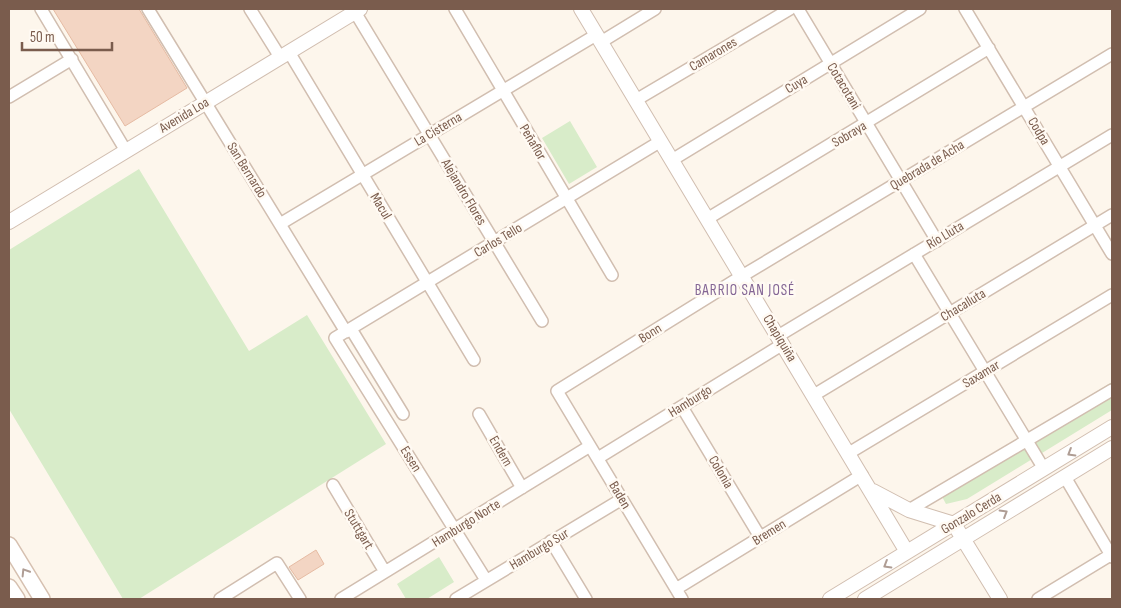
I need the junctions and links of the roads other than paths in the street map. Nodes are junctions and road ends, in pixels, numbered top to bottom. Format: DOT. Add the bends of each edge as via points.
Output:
graph roads {
  1 [pos="42,9"];
  2 [pos="148,9"];
  3 [pos="250,9"];
  4 [pos="455,9"];
  5 [pos="581,9"];
  6 [pos="655,9"];
  7 [pos="790,9"];
  8 [pos="798,9"];
  9 [pos="920,9"];
  10 [pos="965,9"];
  11 [pos="358,10"];
  12 [pos="599,39"];
  13 [pos="988,48"];
  14 [pos="1112,54"];
  15 [pos="284,55"];
  16 [pos="72,59"];
  17 [pos="831,63"];
  18 [pos="503,91"];
  19 [pos="9,96"];
  20 [pos="636,100"];
  21 [pos="206,102"];
  22 [pos="1024,107"];
  23 [pos="867,124"];
  24 [pos="429,134"];
  25 [pos="1112,135"];
  26 [pos="661,141"];
  27 [pos="126,151"];
  28 [pos="672,160"];
  29 [pos="1060,166"];
  30 [pos="362,175"];
  31 [pos="901,180"];
  32 [pos="566,198"];
  33 [pos="1112,215"];
  34 [pos="707,219"];
  35 [pos="9,222"];
  36 [pos="280,224"];
  37 [pos="1095,225"];
  38 [pos="937,241"];
  39 [pos="494,242"];
  40 [pos="914,254"];
  41 [pos="1112,254"];
  42 [pos="612,275"];
  43 [pos="742,276"];
  44 [pos="427,283"];
  45 [pos="1112,295"];
  46 [pos="950,313"];
  47 [pos="542,321"];
  48 [pos="348,330"];
  49 [pos="335,338"];
  50 [pos="780,340"];
  51 [pos="474,360"];
  52 [pos="985,372"];
  53 [pos="1112,390"];
  54 [pos="558,391"];
  55 [pos="814,395"];
  56 [pos="682,407"];
  57 [pos="403,414"];
  58 [pos="479,414"];
  59 [pos="1112,427"];
  60 [pos="1026,440"];
  61 [pos="590,446"];
  62 [pos="1112,448"];
  63 [pos="849,453"];
  64 [pos="598,458"];
  65 [pos="1044,469"];
  66 [pos="862,475"];
  67 [pos="1065,477"];
  68 [pos="333,485"];
  69 [pos="522,488"];
  70 [pos="870,489"];
  71 [pos="622,499"];
  72 [pos="908,510"];
  73 [pos="954,524"];
  74 [pos="455,529"];
  75 [pos="760,537"];
  76 [pos="962,539"];
  77 [pos="551,541"];
  78 [pos="9,545"];
  79 [pos="907,552"];
  80 [pos="1112,555"];
  81 [pos="385,572"];
  82 [pos="486,580"];
  83 [pos="9,587"];
  84 [pos="676,589"];
  85 [pos="16,599"];
  86 [pos="42,599"];
  87 [pos="220,599"];
  88 [pos="300,599"];
  89 [pos="341,599"];
  90 [pos="456,599"];
  91 [pos="586,599"];
  92 [pos="682,599"];
  93 [pos="830,599"];
  94 [pos="864,599"];
  95 [pos="1000,599"];
  96 [pos="1038,599"];
  1 -- 16 [label="street"];
  2 -- 21 [label="street, San Bernardo"];
  3 -- 15 [label="street, Macul"];
  4 -- 18 [label="street, Peñaflor"];
  5 -- 12 [label="street, Chapiquiña"];
  6 -- 12 [label="street, La Cisterna"];
  7 -- 20 [label="street, Camarones"];
  8 -- 17 [label="street, Cotacotani"];
  9 -- 17 [label="street, Cuya"];
  10 -- 13 [label="street, Codpa"];
  11 -- 15 [label="street, Avenida Loa"];
  11 -- 24 [label="street, Alejandro Flores"];
  12 -- 18 [label="street, La Cisterna"];
  12 -- 20 [label="street, Chapiquiña"];
  13 -- 22 [label="street, Codpa"];
  13 -- 23 [label="street, Sobraya"];
  14 -- 22 [label="street, Quebrada de Acha"];
  15 -- 21 [label="street, Avenida Loa"];
  15 -- 30 [label="street, Macul"];
  16 -- 19 [label="street"];
  16 -- 27 [label="street"];
  17 -- 23 [label="street, Cotacotani"];
  17 -- 28 [label="street, Cuya"];
  18 -- 24 [label="street, La Cisterna"];
  18 -- 32 [label="street, Peñaflor"];
  20 -- 26 [label="street, Chapiquiña"];
  21 -- 27 [label="street, Avenida Loa"];
  21 -- 36 [label="street, San Bernardo"];
  22 -- 29 [label="street, Codpa"];
  22 -- 31 [label="street, Quebrada de Acha"];
  23 -- 31 [label="street, Cotacotani"];
  23 -- 34 [label="street, Sobraya"];
  24 -- 30 [label="street, La Cisterna"];
  24 -- 39 [label="street, Alejandro Flores"];
  25 -- 29 [label="street, Río Lluta"];
  26 -- 28 [label="street, Chapiquiña"];
  26 -- 32 [label="street, Carlos Tello"];
  27 -- 35 [label="street, Avenida Loa"];
  28 -- 34 [label="street, Chapiquiña"];
  29 -- 37 [label="street, Codpa"];
  29 -- 38 [label="street, Río Lluta"];
  30 -- 36 [label="street, La Cisterna"];
  30 -- 44 [label="street, Macul"];
  31 -- 38 [label="street, Cotacotani"];
  31 -- 43 [label="street, Quebrada de Acha"];
  32 -- 39 [label="street, Carlos Tello"];
  32 -- 42 [label="street, Peñaflor"];
  33 -- 37 [label="street, Chacalluta"];
  34 -- 43 [label="street, Chapiquiña"];
  36 -- 48 [label="street, San Bernardo"];
  37 -- 41 [label="street, Codpa"];
  37 -- 46 [label="street, Chacalluta"];
  38 -- 40 [label="street, Río Lluta"];
  39 -- 44 [label="street, Carlos Tello"];
  39 -- 47 [label="street, Alejandro Flores"];
  40 -- 46 [label="street"];
  40 -- 50 [label="street, Río Lluta"];
  43 -- 50 [label="street, Chapiquiña"];
  43 -- 54 [label="street, Bonn"];
  44 -- 48 [label="street, Carlos Tello"];
  44 -- 51 [label="street, Macul"];
  45 -- 52 [label="street, Saxamar"];
  46 -- 52 [label="street"];
  46 -- 55 [label="street, Chacalluta"];
  48 -- 49 [label="street, Carlos Tello"];
  48 -- 57 [label="street, San Bernardo"];
  49 -- 74 [label="street, Essen"];
  50 -- 55 [label="street, Chapiquiña"];
  50 -- 56 [label="street, Hamburgo"];
  52 -- 60 [label="street"];
  52 -- 63 [label="street, Saxamar"];
  53 -- 60 [label="street"];
  54 -- 61 [label="street, Baden"];
  55 -- 63 [label="street, Chapiquiña"];
  56 -- 64 [label="street, Hamburgo"];
  56 -- 75 [label="street, Colonia"];
  58 -- 69 [label="street, Endem"];
  59 -- 65 [label="street, Gonzalo Cerda, one-way"];
  60 -- 65 [label="street"];
  60 -- 72 [label="street"];
  61 -- 64 [label="street, Baden"];
  61 -- 69 [label="street, Hamburgo Norte"];
  62 -- 67 [label="street, Gonzalo Cerda"];
  63 -- 66 [label="street, Chapiquiña"];
  64 -- 71 [label="street, Baden"];
  65 -- 73 [label="street, Gonzalo Cerda"];
  66 -- 70 [label="street, Chapiquiña"];
  66 -- 75 [label="street, Bremen"];
  76 -- 67 [label="street, Gonzalo Cerda, one-way"];
  67 -- 80 [label="street"];
  68 -- 81 [label="street, Stuttgart"];
  69 -- 74 [label="street, Hamburgo Norte"];
  70 -- 72 [label="street"];
  70 -- 79 [label="street, Chapiquiña"];
  71 -- 77 [label="street, Hamburgo Sur"];
  71 -- 84 [label="street, Baden"];
  72 -- 73 [label="street"];
  73 -- 76 [label="street"];
  73 -- 79 [label="street, Gonzalo Cerda"];
  74 -- 81 [label="street, Hamburgo Norte"];
  74 -- 82 [label="street, Essen"];
  75 -- 84 [label="street, Bremen"];
  76 -- 94 [label="street, Gonzalo Cerda"];
  76 -- 95 [label="street"];
  77 -- 82 [label="street, Hamburgo Sur"];
  77 -- 91 [label="street"];
  86 -- 78 [label="main road, one-way"];
  79 -- 93 [label="street, Gonzalo Cerda, one-way"];
  80 -- 96 [label="street"];
  81 -- 89 [label="street, Hamburgo Norte"];
  82 -- 90 [label="street, Hamburgo Sur"];
  83 -- 85 [label="main road"];
  84 -- 92 [label="street, Baden"];
  87 -- 88 [label="street" via="277,563"];
}
